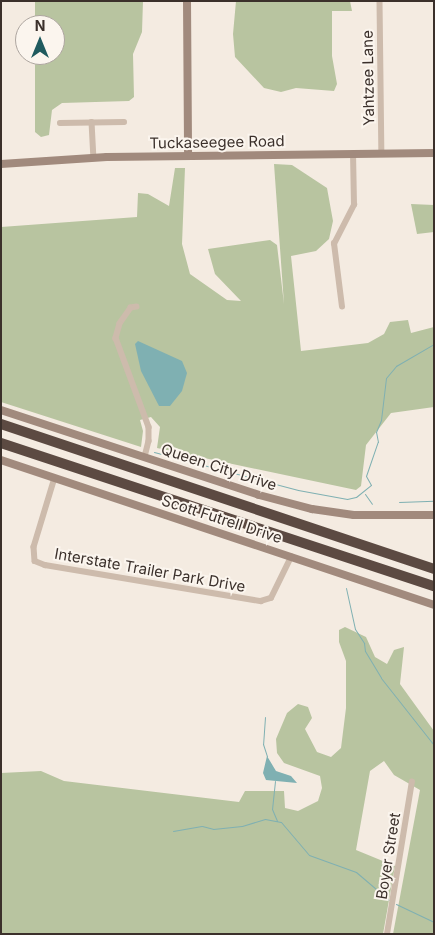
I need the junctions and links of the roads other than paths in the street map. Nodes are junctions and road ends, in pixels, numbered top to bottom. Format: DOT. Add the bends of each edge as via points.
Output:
graph roads {
  1 [pos="187,1"];
  2 [pos="380,1"];
  3 [pos="92,122"];
  4 [pos="124,122"];
  5 [pos="60,124"];
  6 [pos="434,153"];
  7 [pos="353,154"];
  8 [pos="382,154"];
  9 [pos="188,156"];
  10 [pos="94,158"];
  11 [pos="1,164"];
  12 [pos="137,307"];
  13 [pos="342,307"];
  14 [pos="1,410"];
  15 [pos="1,424"];
  16 [pos="1,443"];
  17 [pos="145,458"];
  18 [pos="1,460"];
  19 [pos="55,478"];
  20 [pos="434,515"];
  21 [pos="374,549"];
  22 [pos="291,557"];
  23 [pos="434,564"];
  24 [pos="434,569"];
  25 [pos="390,572"];
  26 [pos="434,586"];
  27 [pos="434,592"];
  28 [pos="434,605"];
  29 [pos="412,782"];
  30 [pos="387,934"];
  1 -- 9 [label="street"];
  2 -- 8 [label="street, Yahtzee Lane"];
  3 -- 4 [label="street"];
  3 -- 5 [label="street"];
  3 -- 10 [label="street"];
  6 -- 8 [label="street, Tuckaseegee Road"];
  7 -- 8 [label="street, Tuckaseegee Road"];
  7 -- 9 [label="street, Tuckaseegee Road"];
  7 -- 13 [label="street" via="354,205 334,244"];
  9 -- 10 [label="street, Tuckaseegee Road"];
  10 -- 11 [label="street, Tuckaseegee Road"];
  12 -- 17 [label="street" via="131,308 120,324 116,338 149,427"];
  14 -- 17 [label="street, Queen City Drive"];
  15 -- 21 [label="highway"];
  16 -- 25 [label="highway"];
  17 -- 20 [label="street, Queen City Drive" via="312,509 354,515"];
  18 -- 19 [label="street, Scott Futrell Drive"];
  19 -- 22 [label="street, Scott Futrell Drive"];
  19 -- 22 [label="street, Interstate Trailer Park Drive" via="34,547 35,560 45,565 261,601 271,598"];
  21 -- 23 [label="highway"];
  21 -- 24 [label="highway"];
  22 -- 28 [label="street, Scott Futrell Drive"];
  25 -- 26 [label="highway"];
  25 -- 27 [label="highway"];
  29 -- 30 [label="street, Boyer Street"];
}
